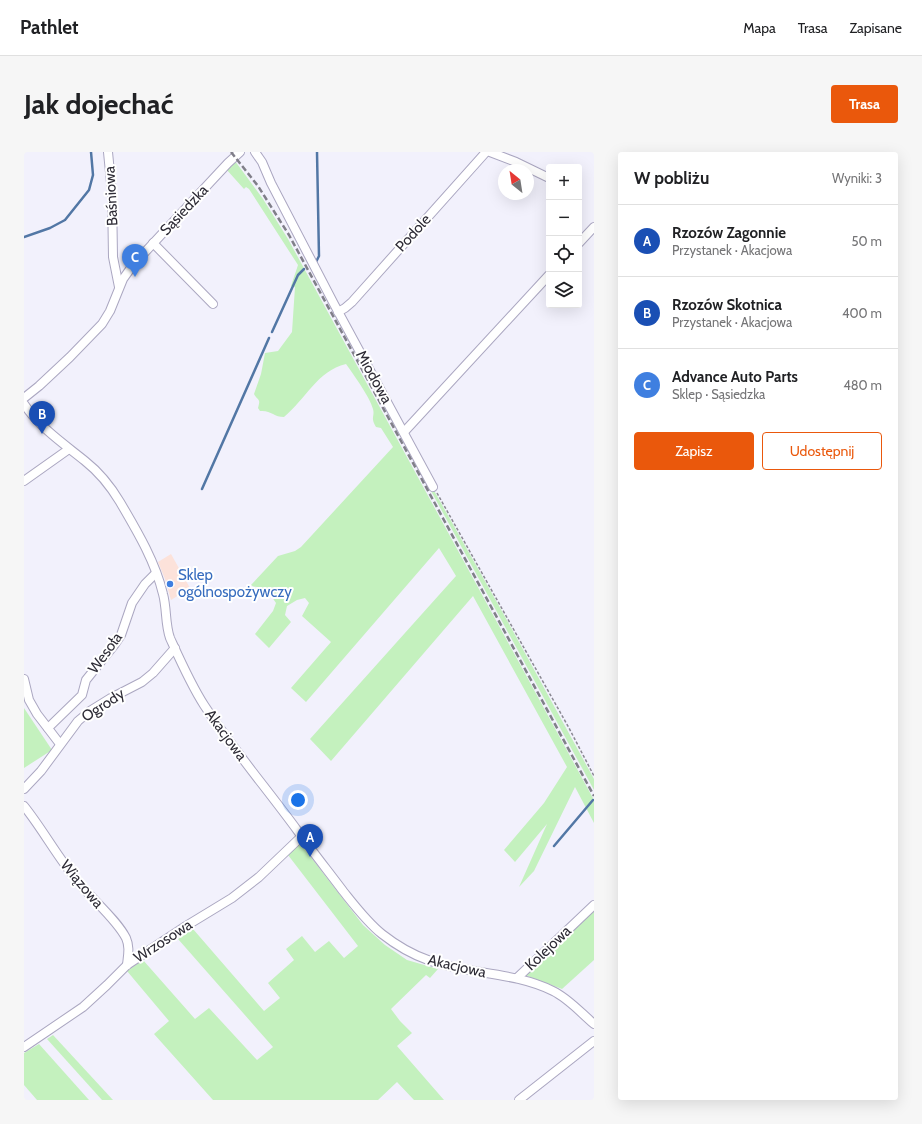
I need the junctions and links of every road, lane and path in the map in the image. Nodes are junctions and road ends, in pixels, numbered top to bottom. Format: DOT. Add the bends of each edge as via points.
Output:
graph roads {
  1 [pos="108,152"];
  2 [pos="240,152"];
  3 [pos="255,152"];
  4 [pos="486,152"];
  5 [pos="490,152"];
  6 [pos="546,177"];
  7 [pos="594,227"];
  8 [pos="582,240"];
  9 [pos="153,242"];
  10 [pos="546,279"];
  11 [pos="119,287"];
  12 [pos="213,304"];
  13 [pos="338,312"];
  14 [pos="24,398"];
  15 [pos="24,404"];
  16 [pos="404,432"];
  17 [pos="69,449"];
  18 [pos="24,481"];
  19 [pos="433,487"];
  20 [pos="156,573"];
  21 [pos="175,648"];
  22 [pos="24,679"];
  23 [pos="48,728"];
  24 [pos="60,744"];
  25 [pos="594,776"];
  26 [pos="24,789"];
  27 [pos="24,806"];
  28 [pos="302,836"];
  29 [pos="594,905"];
  30 [pos="127,965"];
  31 [pos="517,978"];
  32 [pos="594,1024"];
  33 [pos="594,1041"];
  34 [pos="24,1047"];
  35 [pos="519,1100"];
  1 -- 11 [label="street, Baśniowa" via="112,193 113,257"];
  2 -- 9 [label="street, Sąsiedzka"];
  3 -- 13 [label="street, Miodowa"];
  4 -- 13 [label="street, Podole" via="352,302"];
  5 -- 6 [label="street"];
  7 -- 8 [label="street"];
  9 -- 11 [label="street, Sąsiedzka" via="133,265"];
  9 -- 12 [label="street"];
  10 -- 16 [label="street"];
  11 -- 14 [label="street, Sąsiedzka" via="110,311 98,329"];
  13 -- 16 [label="street, Miodowa"];
  15 -- 17 [label="street, Akacjowa" via="33,416"];
  16 -- 19 [label="street, Miodowa"];
  17 -- 18 [label="street"];
  17 -- 20 [label="street, Akacjowa" via="94,469 111,489 142,540"];
  19 -- 25 [label="path"];
  20 -- 21 [label="street, Akacjowa" via="163,595 166,625"];
  20 -- 23 [label="street, Wesoła" via="132,603 121,634 86,680 82,695"];
  21 -- 24 [label="street, Ogrody" via="142,682 111,698 78,721"];
  21 -- 28 [label="street, Akacjowa" via="204,706"];
  22 -- 23 [label="street" via="29,700"];
  23 -- 24 [label="street"];
  24 -- 26 [label="street, Ogrody"];
  27 -- 30 [label="street, Wiązowa" via="68,869 125,937 129,947"];
  28 -- 30 [label="street, Wrzosowa" via="259,877 232,898"];
  28 -- 31 [label="street, Akacjowa" via="366,918 402,949 428,961"];
  29 -- 31 [label="street, Kolejowa"];
  30 -- 34 [label="street, Wrzosowa" via="83,1007"];
  31 -- 32 [label="street, Kolejowa" via="555,992"];
  33 -- 35 [label="street"];
}
